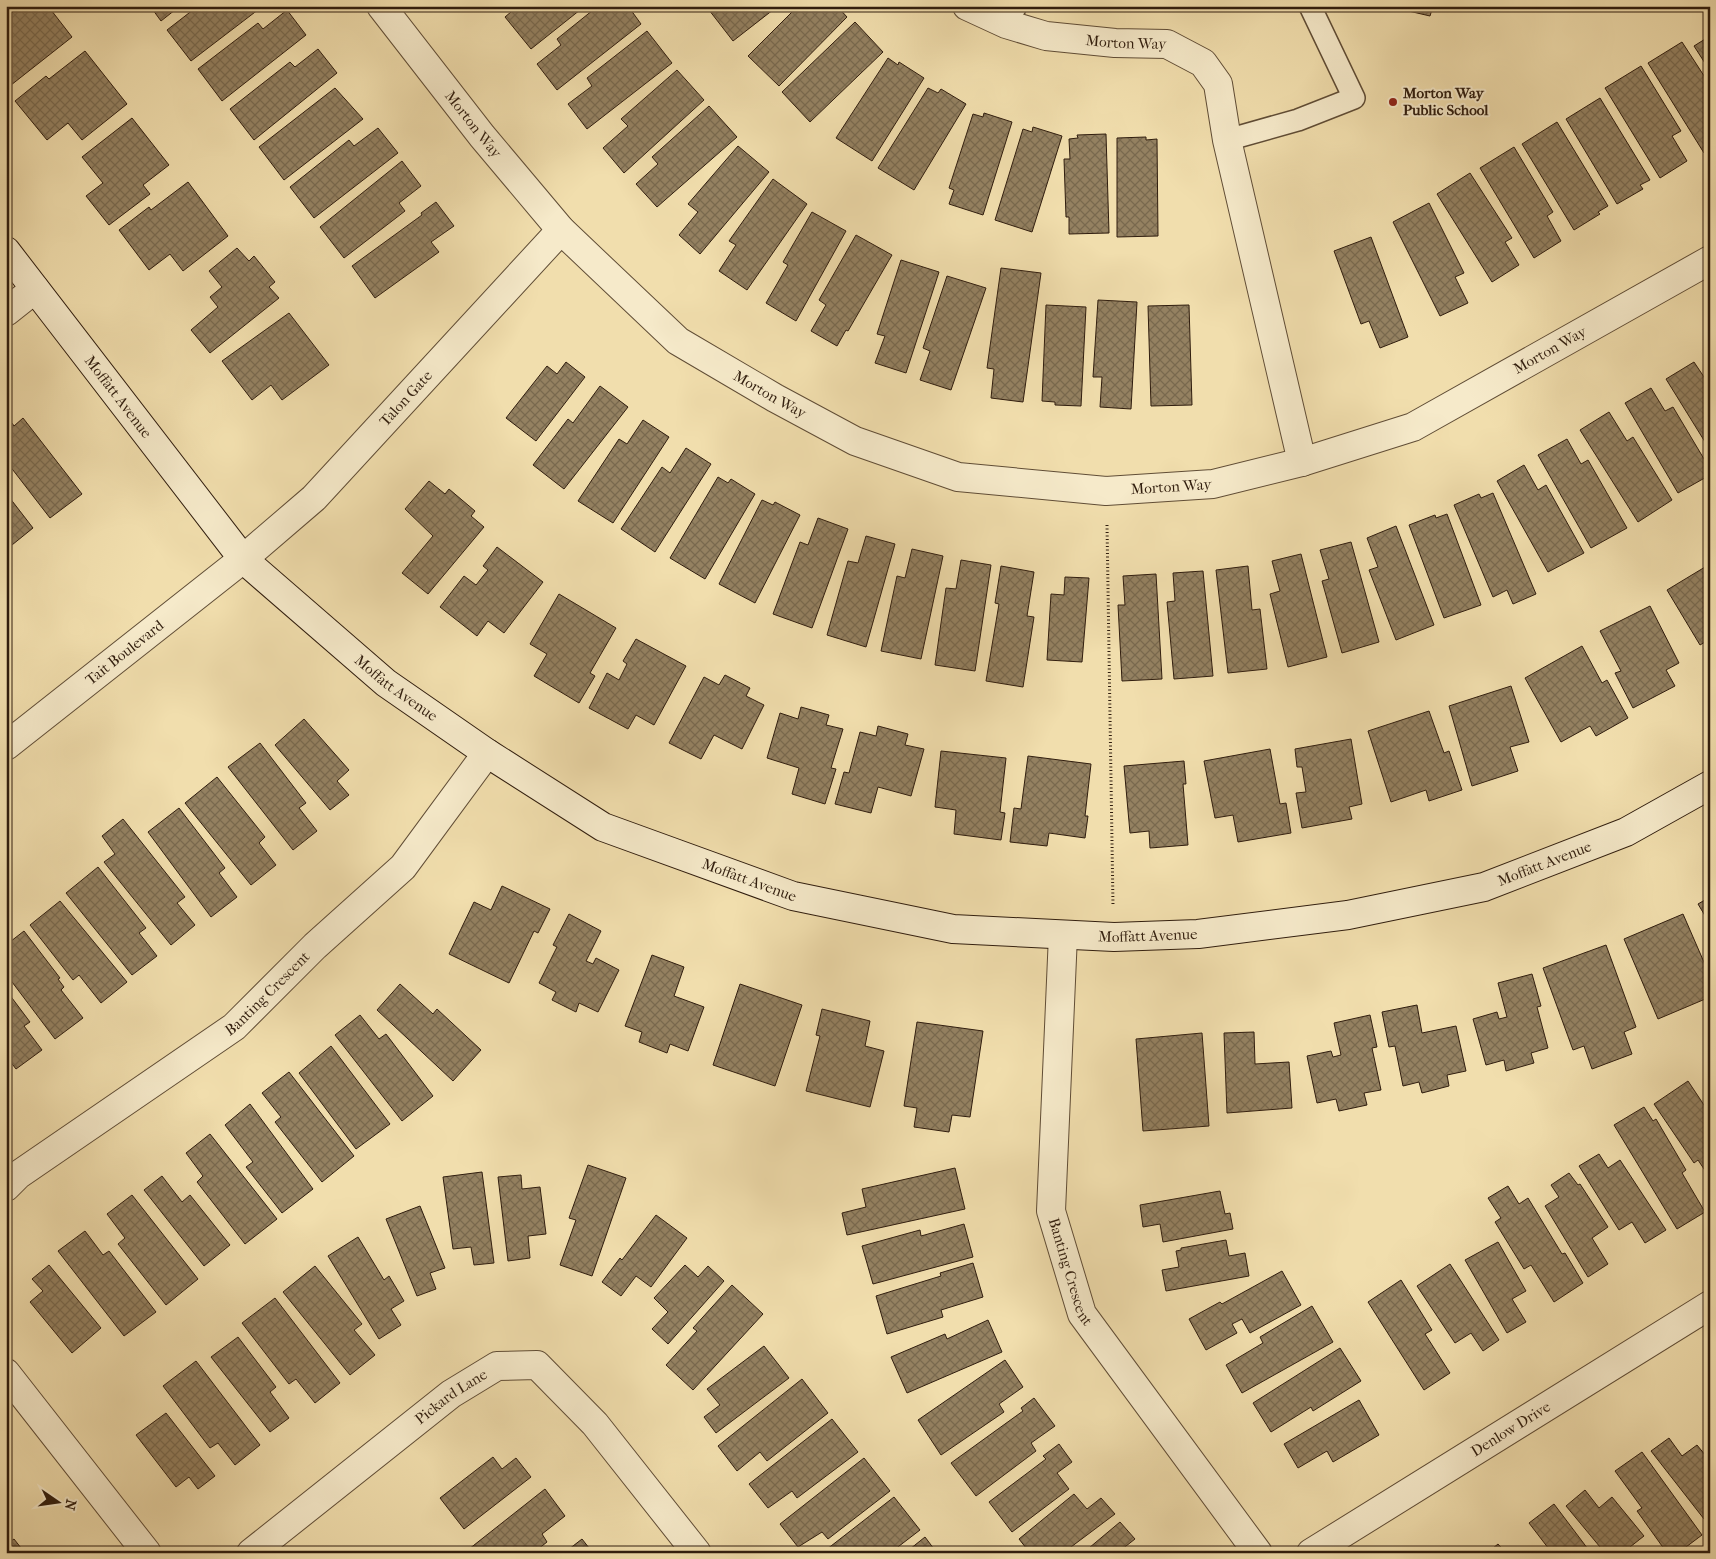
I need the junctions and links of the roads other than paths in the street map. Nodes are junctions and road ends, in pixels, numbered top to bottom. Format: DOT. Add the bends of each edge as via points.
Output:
graph roads {
  1 [pos="381,6"];
  2 [pos="967,6"];
  3 [pos="1310,6"];
  4 [pos="1011,15"];
  5 [pos="1227,140"];
  6 [pos="561,230"];
  7 [pos="6,251"];
  8 [pos="1710,260"];
  9 [pos="35,289"];
  10 [pos="6,312"];
  11 [pos="1302,462"];
  12 [pos="243,559"];
  13 [pos="6,746"];
  14 [pos="486,753"];
  15 [pos="1710,786"];
  16 [pos="1063,935"];
  17 [pos="6,1187"];
  18 [pos="1710,1305"];
  19 [pos="6,1373"];
  20 [pos="147,1553"];
  21 [pos="250,1553"];
  22 [pos="697,1553"];
  23 [pos="1258,1553"];
  24 [pos="1311,1553"];
  1 -- 6 [label="street, Morton Way" via="482,136"];
  2 -- 4 [label="street, Morton Way"];
  3 -- 5 [label="lane" via="1354,98 1298,120"];
  4 -- 5 [label="street, Morton Way" via="1046,36 1167,44 1203,63 1218,84"];
  5 -- 11 [label="street, Morton Way"];
  6 -- 11 [label="street, Morton Way" via="678,341 855,441 958,478 1106,491 1212,484"];
  6 -- 12 [label="street, Talon Gate" via="314,498"];
  7 -- 9 [label="street, Moffatt Avenue"];
  8 -- 11 [label="street, Morton Way" via="1413,427"];
  9 -- 10 [label="street"];
  9 -- 12 [label="street, Moffatt Avenue"];
  12 -- 13 [label="street, Tait Boulevard"];
  12 -- 14 [label="street, Moffatt Avenue" via="386,683"];
  14 -- 16 [label="street, Moffatt Avenue" via="603,827 793,896 953,930"];
  14 -- 17 [label="street, Banting Crescent" via="403,867 234,1027 18,1175"];
  15 -- 16 [label="street, Moffatt Avenue" via="1626,832 1484,887 1348,915 1198,934 1114,938"];
  16 -- 23 [label="street, Banting Crescent" via="1051,1211 1082,1314"];
  18 -- 24 [label="street, Denlow Drive"];
  19 -- 20 [label="street"];
  21 -- 22 [label="street, Pickard Lane" via="451,1394 498,1366 537,1364 595,1424"];
}
